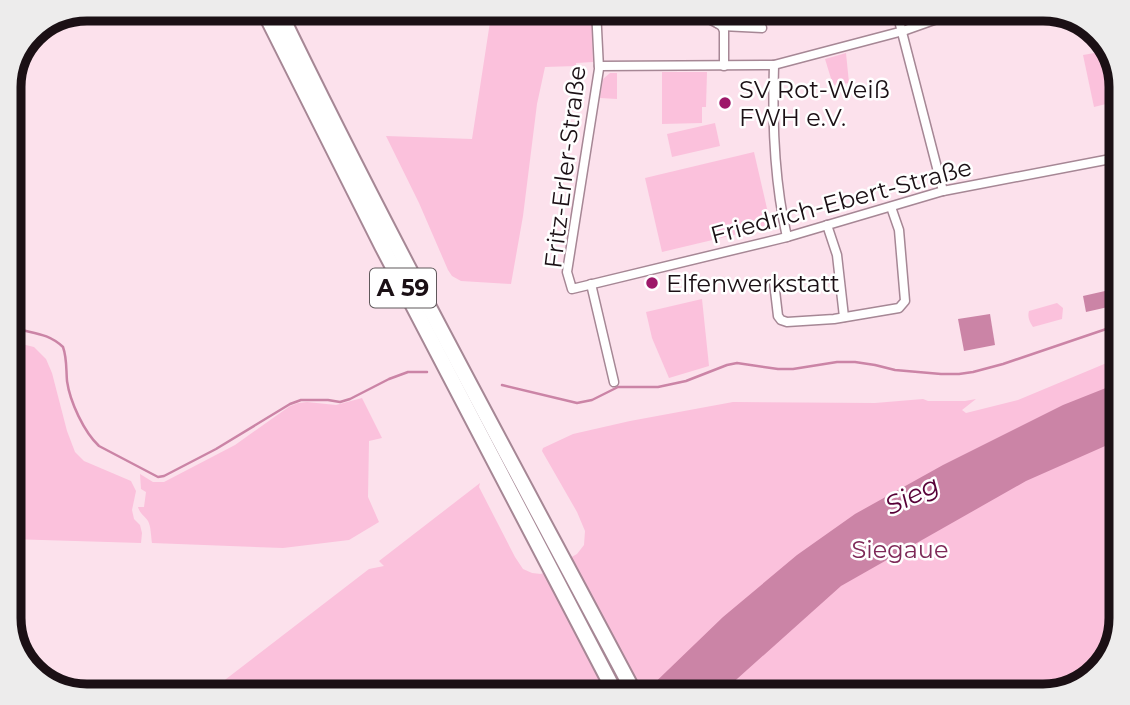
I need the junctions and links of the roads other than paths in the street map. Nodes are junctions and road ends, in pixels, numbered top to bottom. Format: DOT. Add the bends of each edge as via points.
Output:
graph roads {
  1 [pos="269,21"];
  2 [pos="284,21"];
  3 [pos="597,21"];
  4 [pos="712,21"];
  5 [pos="718,21"];
  6 [pos="900,21"];
  7 [pos="931,21"];
  8 [pos="719,25"];
  9 [pos="762,28"];
  10 [pos="903,31"];
  11 [pos="774,65"];
  12 [pos="599,66"];
  13 [pos="723,66"];
  14 [pos="1109,159"];
  15 [pos="943,191"];
  16 [pos="891,206"];
  17 [pos="827,225"];
  18 [pos="787,237"];
  19 [pos="774,282"];
  20 [pos="592,284"];
  21 [pos="572,289"];
  22 [pos="844,317"];
  23 [pos="614,382"];
  24 [pos="611,684"];
  25 [pos="630,684"];
  1 -- 24 [label="highway, A 59"];
  2 -- 25 [label="highway, A 59"];
  3 -- 12 [label="street, Fritz-Erler-Straße"];
  4 -- 8 [label="street"];
  5 -- 8 [label="street"];
  6 -- 10 [label="street"];
  7 -- 10 [label="street"];
  8 -- 9 [label="street"];
  8 -- 13 [label="street" via="724,31"];
  10 -- 11 [label="street"];
  10 -- 15 [label="street"];
  11 -- 13 [label="street"];
  11 -- 18 [label="street" via="772,122"];
  12 -- 13 [label="street"];
  12 -- 21 [label="street, Fritz-Erler-Straße" via="567,272"];
  14 -- 15 [label="street, Friedrich-Ebert-Straße"];
  15 -- 16 [label="street, Friedrich-Ebert-Straße"];
  16 -- 17 [label="street, Friedrich-Ebert-Straße"];
  16 -- 22 [label="street" via="899,230 904,303 896,309"];
  17 -- 18 [label="street, Friedrich-Ebert-Straße"];
  17 -- 22 [label="street" via="837,254"];
  18 -- 20 [label="street, Friedrich-Ebert-Straße"];
  19 -- 22 [label="street" via="781,320"];
  20 -- 21 [label="street, Friedrich-Ebert-Straße"];
  20 -- 23 [label="street"];
}
